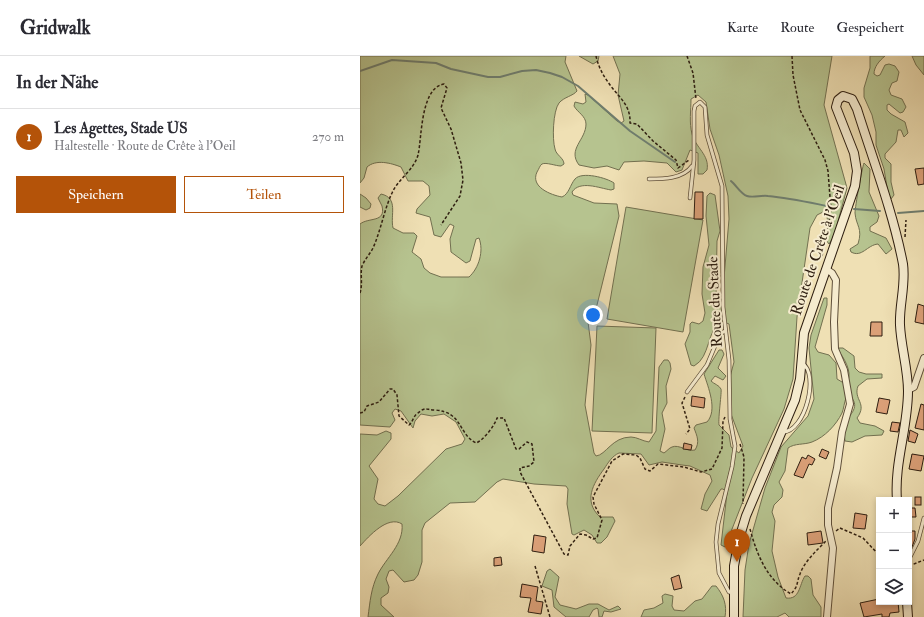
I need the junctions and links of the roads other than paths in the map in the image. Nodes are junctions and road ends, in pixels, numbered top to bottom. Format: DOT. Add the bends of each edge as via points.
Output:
graph roads {
  1 [pos="693,164"];
  2 [pos="649,179"];
  3 [pos="690,198"];
  4 [pos="827,267"];
  5 [pos="725,331"];
  6 [pos="924,358"];
  7 [pos="802,363"];
  8 [pos="908,390"];
  9 [pos="687,392"];
  10 [pos="781,432"];
  11 [pos="897,497"];
  12 [pos="924,518"];
  13 [pos="912,553"];
  14 [pos="734,593"];
  15 [pos="907,605"];
  16 [pos="734,614"];
  17 [pos="827,617"];
  18 [pos="908,617"];
  1 -- 2 [label="lane" via="690,169 675,177"];
  1 -- 3 [label="lane"];
  1 -- 5 [label="lane, Route du Stade" via="694,111 700,102 705,107 706,135 722,186"];
  4 -- 7 [label="street, Route de Crête à l'Oeil" via="804,333"];
  4 -- 8 [label="street, Route de Crête à l'Oeil" via="857,178 853,147 836,107 839,98 846,96 854,101 901,255 904,280 900,326"];
  4 -- 17 [label="street" via="836,280 835,349 844,370 850,404 842,432 828,508 832,561"];
  5 -- 9 [label="lane" via="720,334 706,365"];
  5 -- 14 [label="lane, Route du Stade" via="729,360 729,414 735,446 716,542 721,579 729,592"];
  6 -- 8 [label="street" via="914,387"];
  7 -- 10 [label="street, Route de Crête à l'Oeil" via="797,393"];
  7 -- 10 [label="lane" via="810,372 811,382 806,406 795,428 789,432"];
  8 -- 11 [label="street, Route de Crête à l'Oeil" via="897,472"];
  10 -- 14 [label="street, Route de Crête à l'Oeil" via="746,516 734,560"];
  12 -- 13 [label="lane"];
  14 -- 16 [label="street, Route de Crête à l'Oeil"];
  15 -- 18 [label="street"];
}
